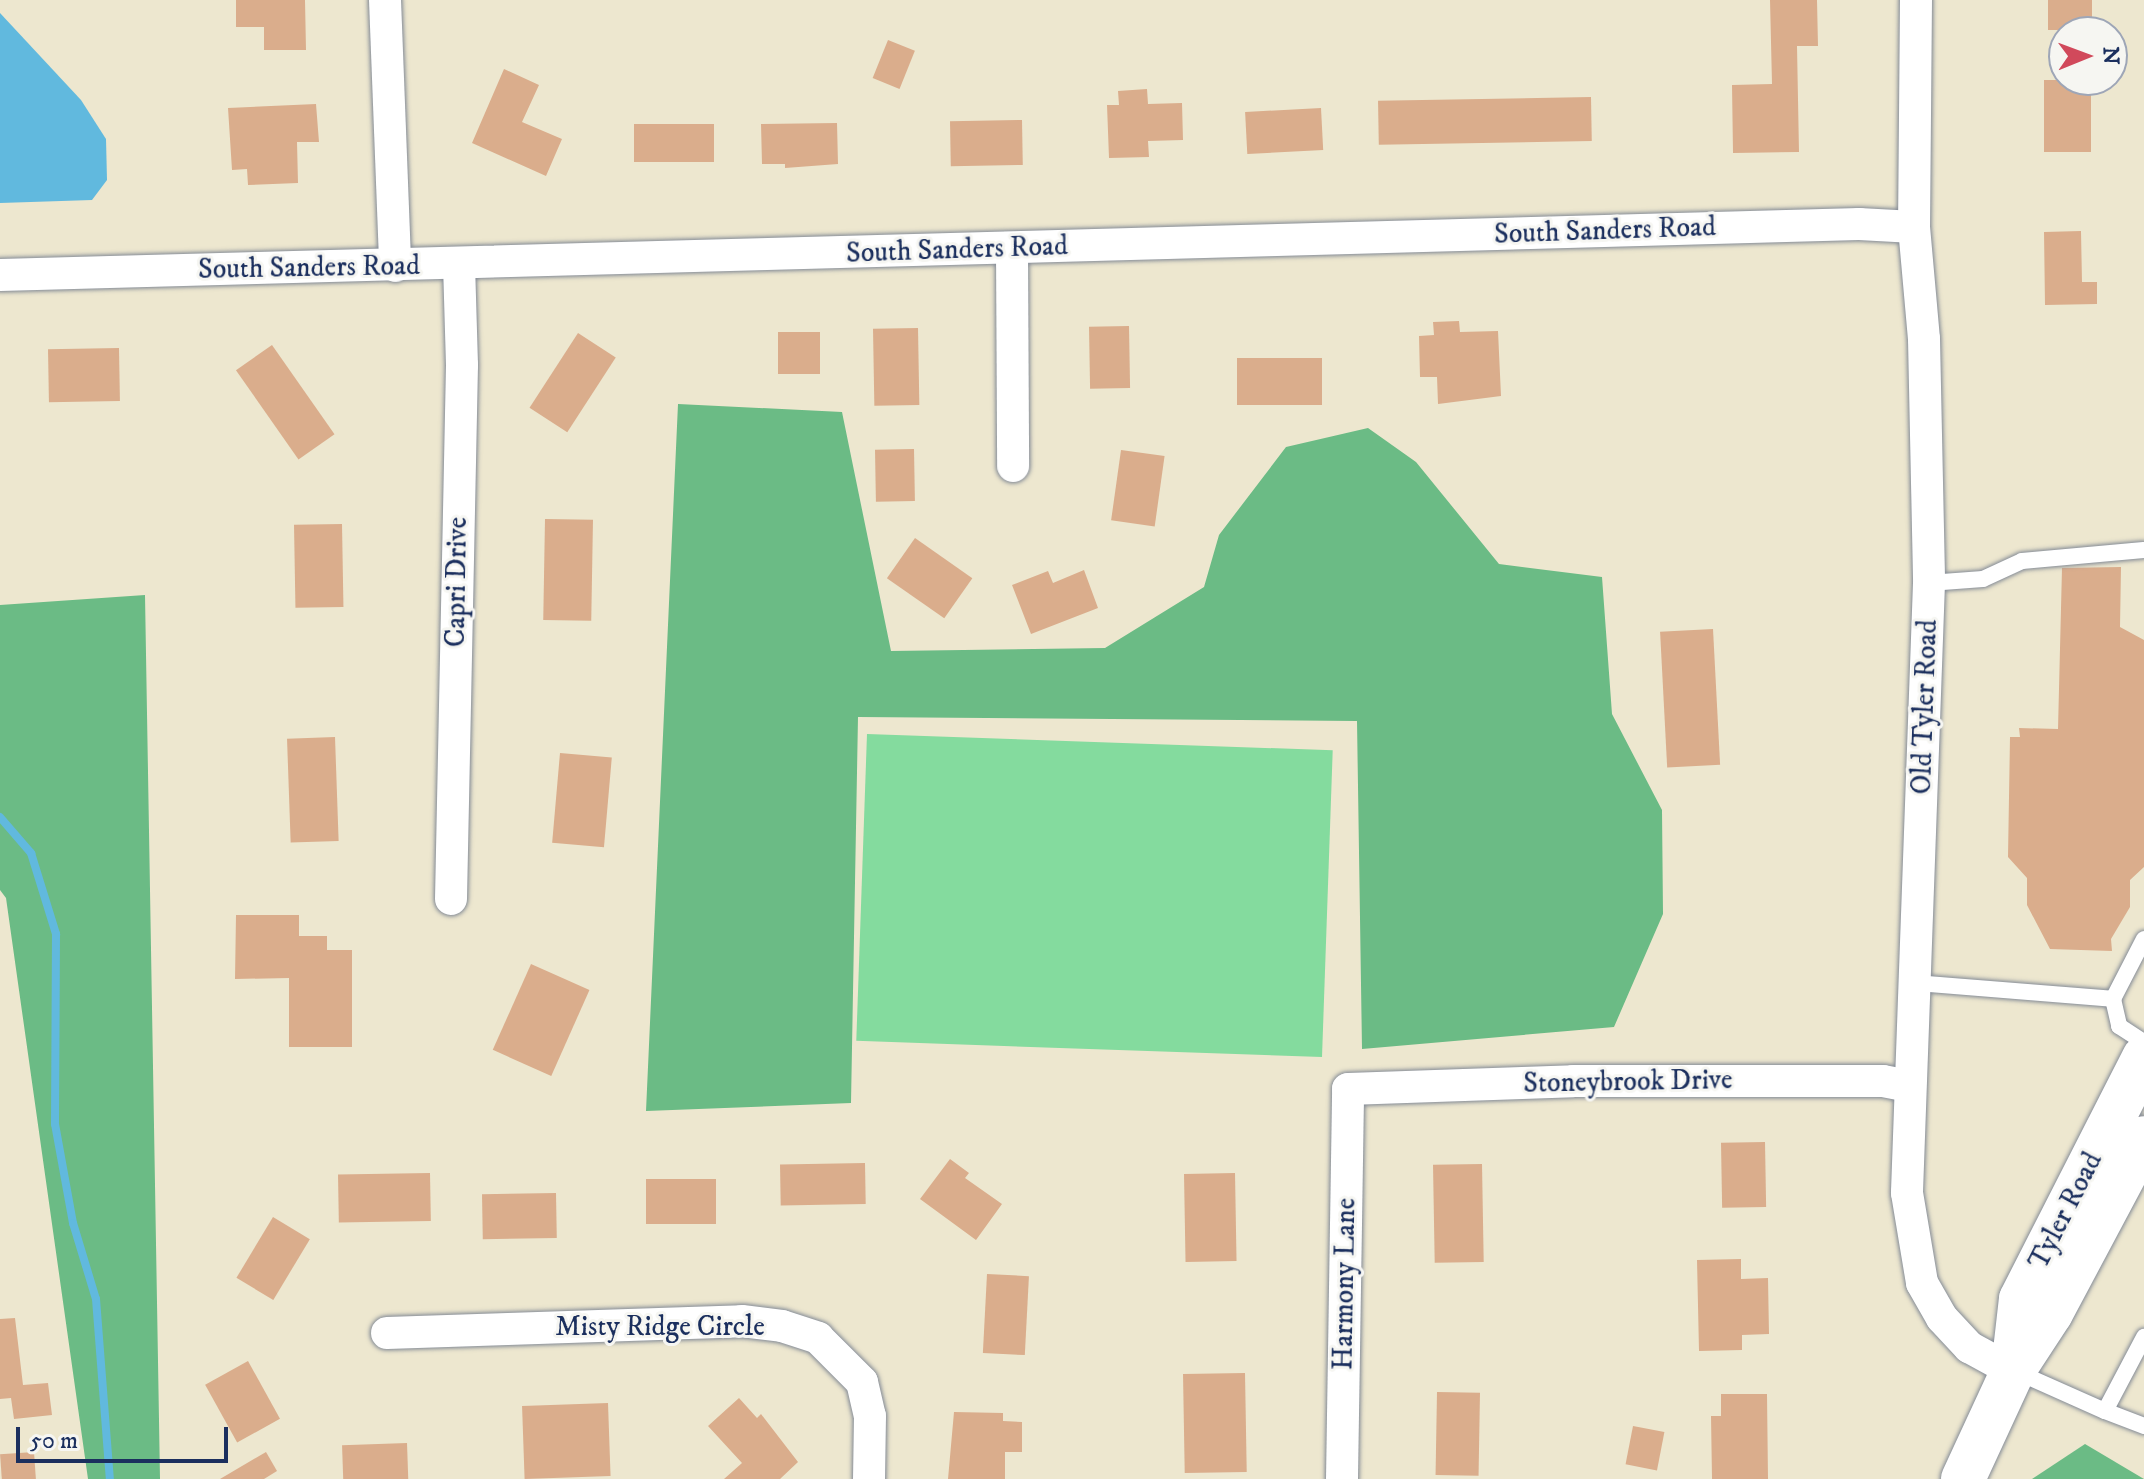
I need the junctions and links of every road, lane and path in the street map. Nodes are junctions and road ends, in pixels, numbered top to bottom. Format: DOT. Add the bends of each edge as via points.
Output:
graph roads {
  1 [pos="385,0"];
  2 [pos="1916,0"];
  3 [pos="1914,227"];
  4 [pos="1012,249"];
  5 [pos="459,265"];
  6 [pos="395,266"];
  7 [pos="0,275"];
  8 [pos="1013,466"];
  9 [pos="2144,550"];
  10 [pos="1929,583"];
  11 [pos="451,899"];
  12 [pos="2144,939"];
  13 [pos="1916,983"];
  14 [pos="2113,999"];
  15 [pos="2144,1042"];
  16 [pos="2144,1058"];
  17 [pos="1908,1086"];
  18 [pos="1348,1089"];
  19 [pos="2144,1138"];
  20 [pos="387,1333"];
  21 [pos="2144,1337"];
  22 [pos="2013,1371"];
  23 [pos="2105,1411"];
  24 [pos="2144,1426"];
  25 [pos="869,1479"];
  26 [pos="1342,1479"];
  27 [pos="1963,1479"];
  1 -- 6 [label="street"];
  2 -- 3 [label="street, Old Tyler Road"];
  3 -- 4 [label="street, South Sanders Road" via="1859,224"];
  3 -- 10 [label="street, Old Tyler Road" via="1924,339"];
  4 -- 5 [label="street, South Sanders Road"];
  4 -- 8 [label="street"];
  5 -- 6 [label="street, South Sanders Road"];
  5 -- 11 [label="street, Capri Drive" via="462,365"];
  6 -- 7 [label="street, South Sanders Road"];
  9 -- 10 [label="lane" via="2022,561 1983,579"];
  10 -- 13 [label="street, Old Tyler Road"];
  12 -- 14 [label="lane"];
  13 -- 14 [label="lane"];
  13 -- 17 [label="street, Old Tyler Road"];
  14 -- 15 [label="lane" via="2119,1026"];
  16 -- 22 [label="street, Tyler Road" via="2021,1299"];
  17 -- 18 [label="street, Stoneybrook Drive" via="1883,1081 1573,1081"];
  17 -- 22 [label="street, Old Tyler Road" via="1907,1193 1922,1283 1942,1318 1969,1347"];
  18 -- 26 [label="street, Harmony Lane"];
  19 -- 22 [label="street, Tyler Road" via="2051,1313"];
  20 -- 25 [label="street, Misty Ridge Circle" via="742,1321 782,1326 818,1338 862,1382 870,1416"];
  21 -- 23 [label="lane"];
  22 -- 23 [label="lane"];
  22 -- 27 [label="street, Tyler Road"];
  23 -- 24 [label="lane"];
}
